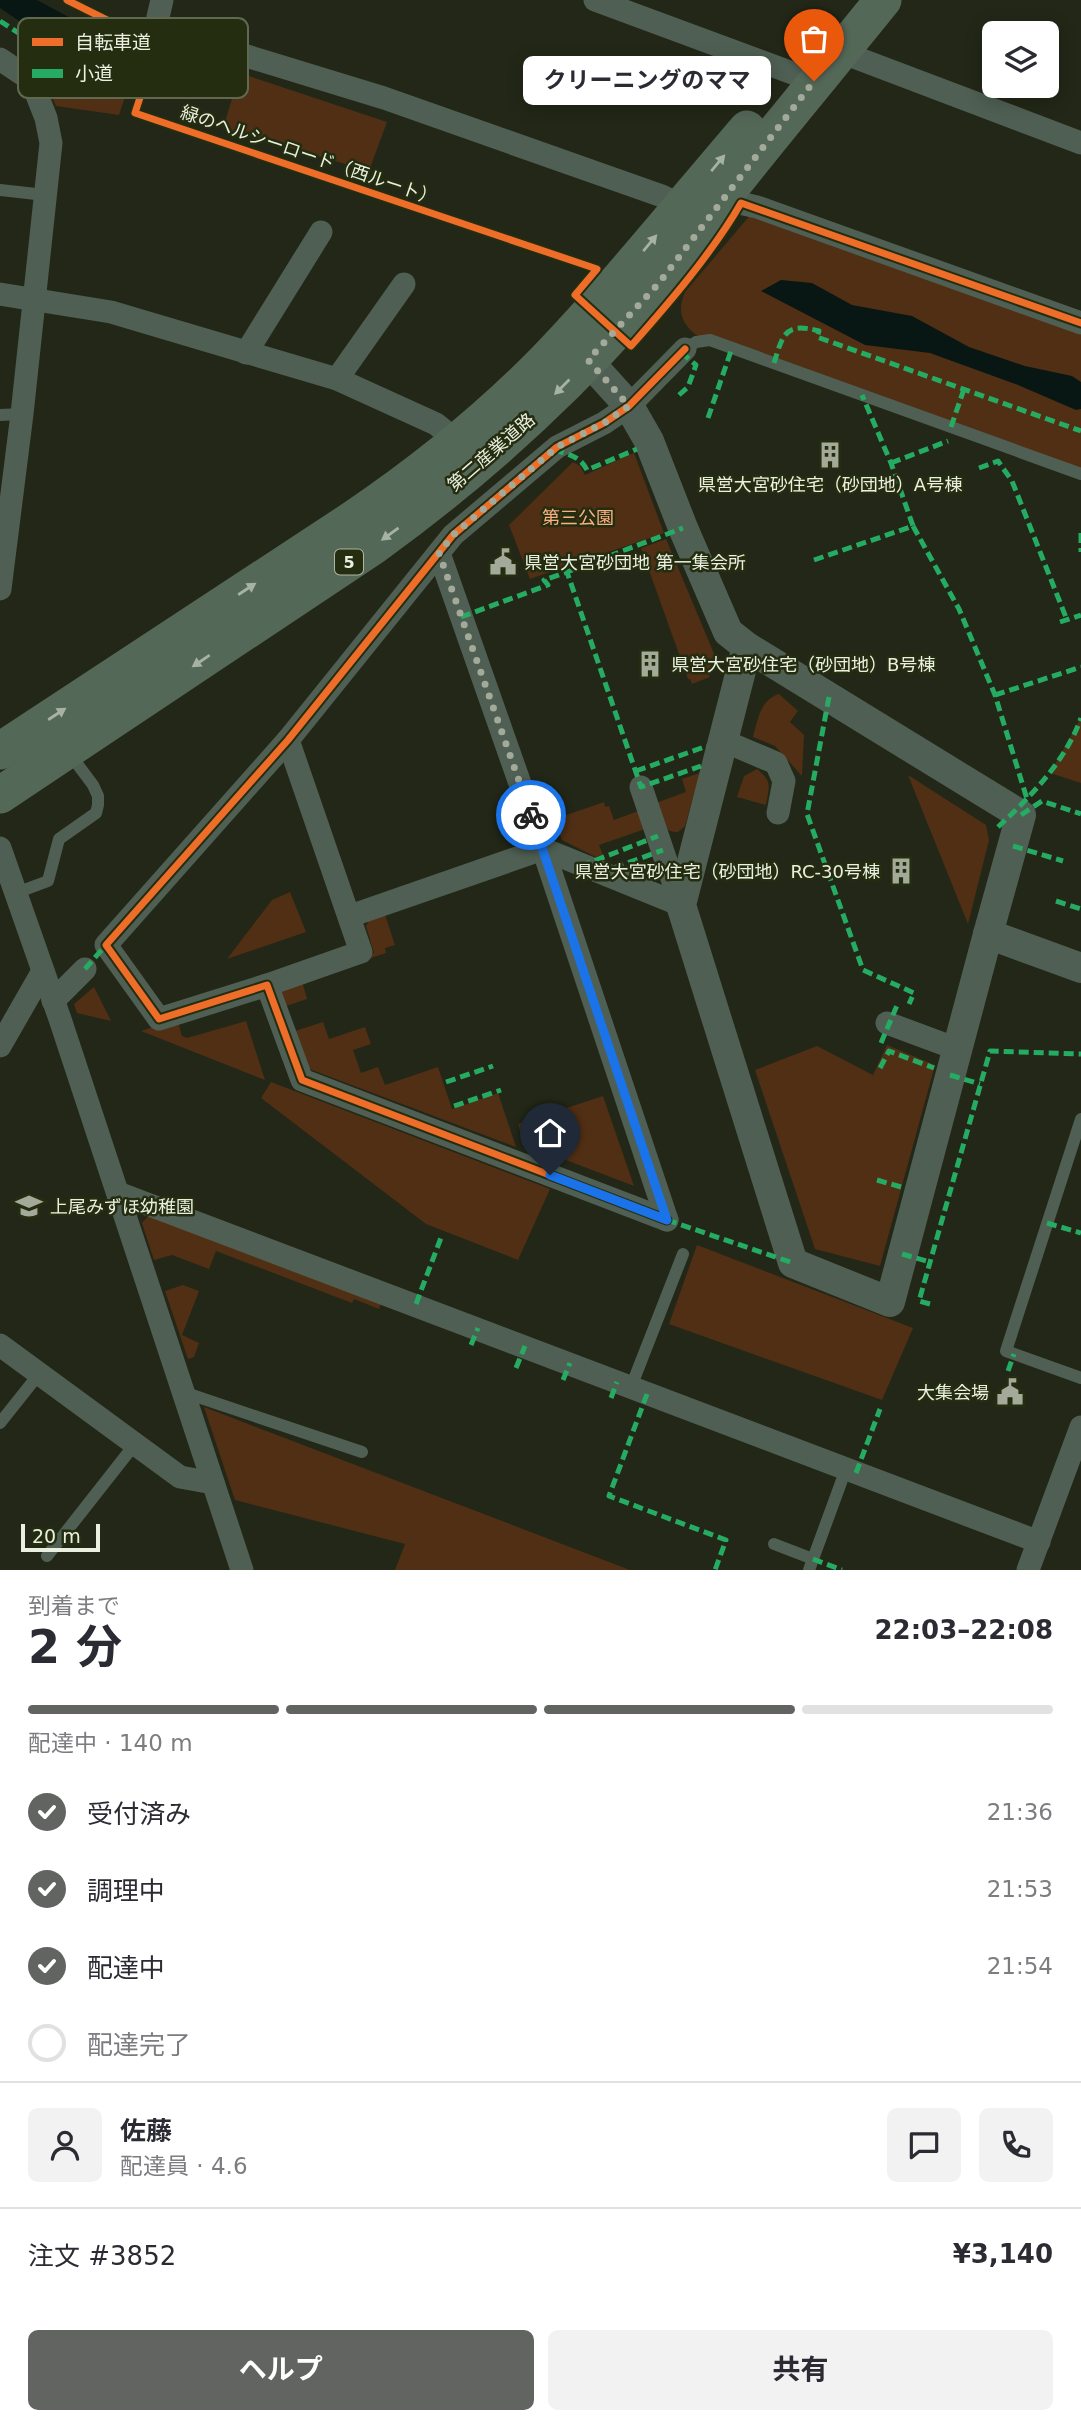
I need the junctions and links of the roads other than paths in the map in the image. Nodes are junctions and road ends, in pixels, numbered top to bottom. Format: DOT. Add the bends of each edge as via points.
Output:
graph roads {
  1 [pos="162,0"];
  2 [pos="595,0"];
  3 [pos="854,0"];
  4 [pos="883,0"];
  5 [pos="158,18"];
  6 [pos="830,47"];
  7 [pos="248,56"];
  8 [pos="0,59"];
  9 [pos="18,71"];
  10 [pos="804,78"];
  11 [pos="38,98"];
  12 [pos="1081,143"];
  13 [pos="0,190"];
  14 [pos="46,195"];
  15 [pos="698,213"];
  16 [pos="321,232"];
  17 [pos="404,284"];
  18 [pos="0,294"];
  19 [pos="34,300"];
  20 [pos="1081,323"];
  21 [pos="577,349"];
  22 [pos="685,349"];
  23 [pos="246,353"];
  24 [pos="337,379"];
  25 [pos="629,406"];
  26 [pos="11,414"];
  27 [pos="457,441"];
  28 [pos="1081,474"];
  29 [pos="5,516"];
  30 [pos="439,553"];
  31 [pos="0,589"];
  32 [pos="747,647"];
  33 [pos="288,740"];
  34 [pos="724,741"];
  35 [pos="67,750"];
  36 [pos="0,751"];
  37 [pos="641,787"];
  38 [pos="0,795"];
  39 [pos="778,813"];
  40 [pos="0,848"];
  41 [pos="543,849"];
  42 [pos="16,893"];
  43 [pos="681,905"];
  44 [pos="350,916"];
  45 [pos="988,934"];
  46 [pos="1081,968"];
  47 [pos="85,969"];
  48 [pos="43,971"];
  49 [pos="267,985"];
  50 [pos="53,1001"];
  51 [pos="887,1023"];
  52 [pos="0,1046"];
  53 [pos="957,1049"];
  54 [pos="1081,1119"];
  55 [pos="118,1193"];
  56 [pos="682,1254"];
  57 [pos="0,1345"];
  58 [pos="39,1374"];
  59 [pos="1081,1378"];
  60 [pos="631,1387"];
  61 [pos="183,1392"];
  62 [pos="0,1423"];
  63 [pos="1081,1427"];
  64 [pos="135,1444"];
  65 [pos="362,1452"];
  66 [pos="846,1469"];
  67 [pos="213,1483"];
  68 [pos="1039,1542"];
  69 [pos="774,1544"];
  70 [pos="47,1556"];
  71 [pos="811,1564"];
  72 [pos="242,1570"];
  73 [pos="1028,1570"];
  1 -- 5 [label="street"];
  2 -- 10 [label="street"];
  3 -- 6 [label="main road, 第二産業道路 / 5"];
  4 -- 6 [label="main road, 第二産業道路 / 5"];
  6 -- 10 [label="main road, 第二産業道路 / 5"];
  6 -- 12 [label="street"];
  7 -- 15 [label="street" via="384,98 663,196"];
  8 -- 9 [label="street"];
  10 -- 15 [label="main road, 第二産業道路 / 5"];
  11 -- 14 [label="street" via="51,143"];
  13 -- 14 [label="lane"];
  14 -- 19 [label="street"];
  15 -- 20 [label="street" via="757,207"];
  15 -- 21 [label="main road, 第二産業道路 / 5"];
  16 -- 23 [label="street"];
  17 -- 24 [label="street"];
  18 -- 19 [label="street"];
  19 -- 23 [label="street" via="111,313"];
  19 -- 26 [label="street"];
  21 -- 25 [label="street"];
  21 -- 27 [label="main road, 第二産業道路 / 5" via="543,363"];
  21 -- 35 [label="main road, 第二産業道路 / 5, one-way" via="512,435 429,506"];
  22 -- 25 [label="street"];
  22 -- 28 [label="lane" via="710,340"];
  23 -- 24 [label="street"];
  24 -- 27 [label="street" via="436,424"];
  25 -- 30 [label="street" via="557,447 453,535"];
  25 -- 32 [label="street" via="649,441 728,632"];
  26 -- 29 [label="street"];
  36 -- 27 [label="main road, 第二産業道路 / 5, one-way" via="353,519"];
  29 -- 31 [label="street"];
  30 -- 33 [label="street"];
  30 -- 41 [label="street"];
  32 -- 34 [label="street"];
  32 -- 45 [label="street" via="1021,815"];
  33 -- 44 [label="street"];
  33 -- 49 [label="street" via="106,945 159,1019"];
  34 -- 39 [label="street" via="776,763 784,781"];
  34 -- 43 [label="street"];
  35 -- 38 [label="main road, 第二産業道路 / 5"];
  35 -- 42 [label="lane" via="98,796 96,813 59,839 48,881"];
  37 -- 43 [label="street"];
  40 -- 42 [label="street"];
  41 -- 43 [label="street"];
  41 -- 44 [label="street"];
  41 -- 49 [label="street" via="667,1220 302,1080"];
  42 -- 48 [label="street"];
  43 -- 53 [label="street" via="793,1263 890,1302"];
  44 -- 49 [label="street" via="362,952"];
  45 -- 46 [label="street"];
  45 -- 53 [label="street"];
  47 -- 50 [label="street"];
  48 -- 50 [label="street"];
  48 -- 52 [label="street"];
  50 -- 55 [label="street"];
  51 -- 53 [label="street"];
  54 -- 59 [label="lane" via="1006,1351"];
  55 -- 60 [label="street"];
  55 -- 61 [label="street"];
  56 -- 60 [label="lane"];
  57 -- 58 [label="street"];
  58 -- 62 [label="lane"];
  58 -- 64 [label="street"];
  60 -- 66 [label="street"];
  61 -- 65 [label="lane"];
  61 -- 67 [label="street"];
  63 -- 68 [label="street"];
  64 -- 67 [label="street" via="180,1477"];
  64 -- 70 [label="lane"];
  66 -- 68 [label="street"];
  66 -- 71 [label="lane"];
  67 -- 72 [label="street"];
  68 -- 73 [label="street"];
  69 -- 71 [label="lane"];
}
